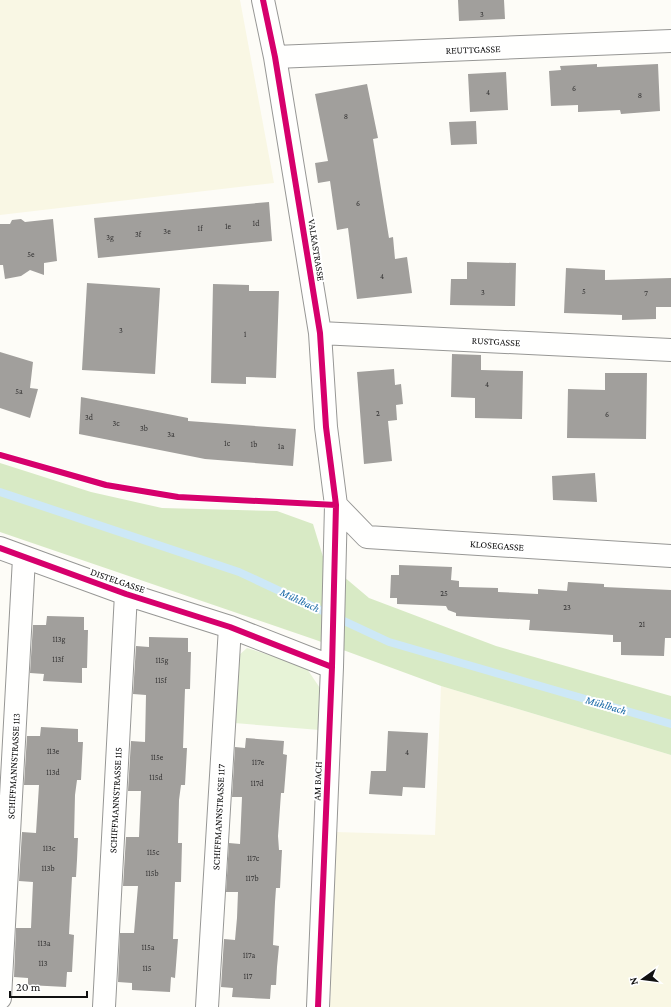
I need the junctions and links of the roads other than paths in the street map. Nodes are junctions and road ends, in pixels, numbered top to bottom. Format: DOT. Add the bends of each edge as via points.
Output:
graph roads {
  1 [pos="263,0"];
  2 [pos="671,41"];
  3 [pos="275,57"];
  4 [pos="320,333"];
  5 [pos="671,350"];
  6 [pos="336,505"];
  7 [pos="0,548"];
  8 [pos="671,556"];
  9 [pos="24,558"];
  10 [pos="126,594"];
  11 [pos="334,598"];
  12 [pos="230,627"];
  13 [pos="332,667"];
  14 [pos="0,998"];
  15 [pos="104,1007"];
  16 [pos="207,1007"];
  17 [pos="318,1007"];
  1 -- 3 [label="street, VALKASTRASSE"];
  2 -- 3 [label="street, REUTTGASSE"];
  3 -- 4 [label="street, VALKASTRASSE"];
  4 -- 5 [label="street, RUSTGASSE"];
  4 -- 6 [label="street, VALKASTRASSE" via="326,427"];
  6 -- 8 [label="street, KLOSEGASSE" via="367,537"];
  6 -- 11 [label="street, VALKASTRASSE"];
  7 -- 9 [label="street, DISTELGASSE"];
  9 -- 10 [label="street, DISTELGASSE"];
  9 -- 14 [label="street, SCHIFFMANNSTRASSE 113"];
  10 -- 12 [label="street, DISTELGASSE"];
  10 -- 15 [label="street, SCHIFFMANNSTRASSE 115"];
  11 -- 13 [label="street, AM BACH"];
  12 -- 13 [label="street"];
  12 -- 16 [label="street, SCHIFFMANNSTRASSE 117"];
  13 -- 17 [label="street, AM BACH"];
}
